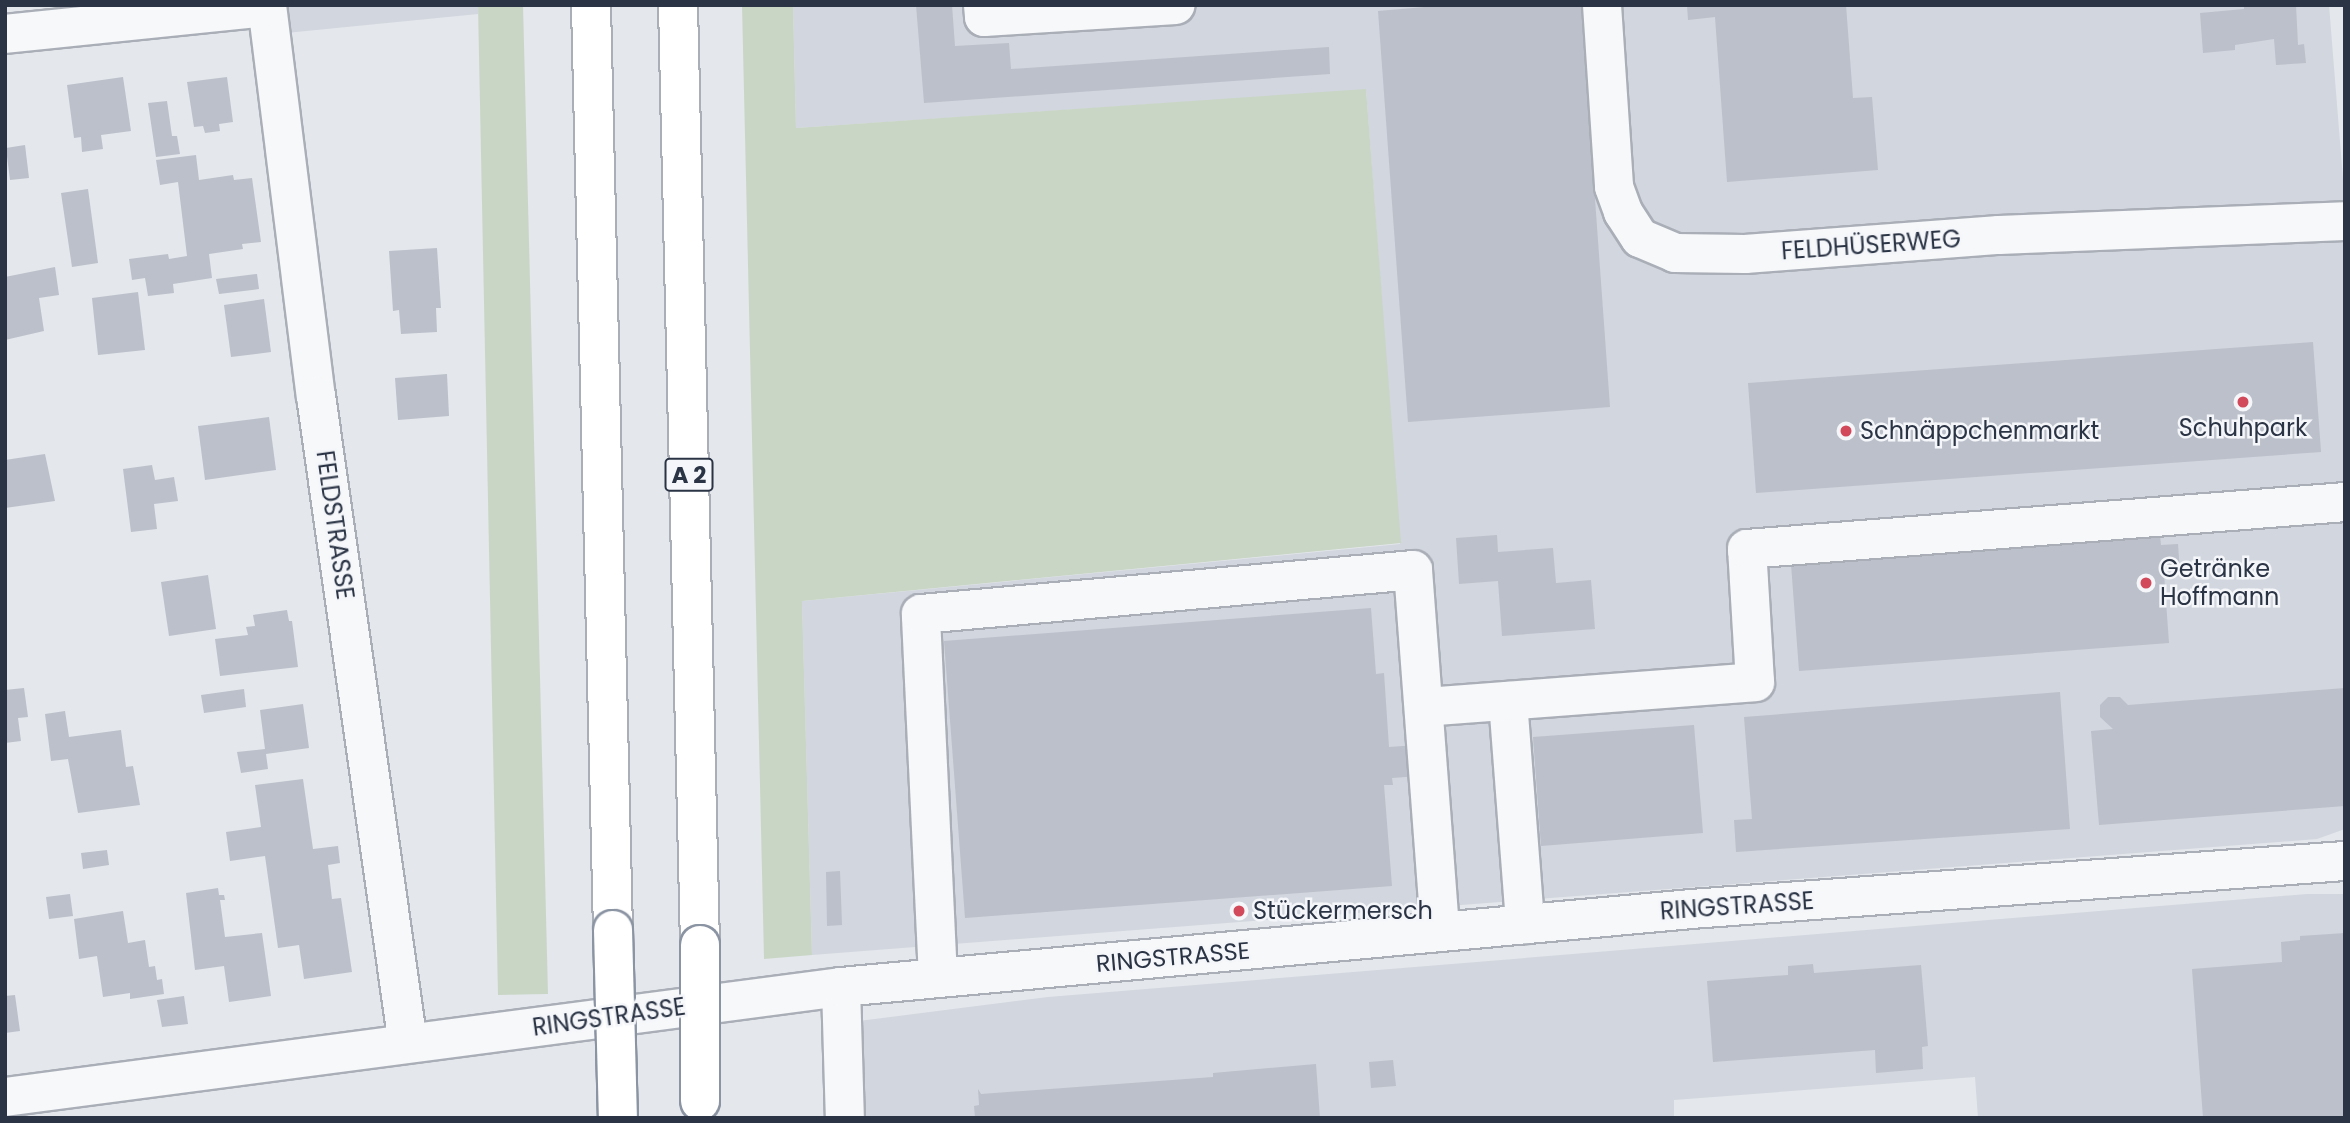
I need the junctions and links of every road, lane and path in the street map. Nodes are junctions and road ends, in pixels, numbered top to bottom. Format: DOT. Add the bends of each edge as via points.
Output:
graph roads {
  1 [pos="591,5"];
  2 [pos="678,5"];
  3 [pos="983,5"];
  4 [pos="1176,5"];
  5 [pos="1602,5"];
  6 [pos="267,6"];
  7 [pos="5,34"];
  8 [pos="2345,221"];
  9 [pos="2345,502"];
  10 [pos="1508,701"];
  11 [pos="1425,707"];
  12 [pos="2345,860"];
  13 [pos="1525,924"];
  14 [pos="1440,932"];
  15 [pos="938,978"];
  16 [pos="841,987"];
  17 [pos="408,1044"];
  18 [pos="5,1097"];
  19 [pos="701,1109"];
  20 [pos="618,1118"];
  21 [pos="845,1118"];
  1 -- 20 [label="highway, bridge"];
  2 -- 19 [label="highway, A 2, bridge"];
  3 -- 4 [label="street" via="984,17"];
  5 -- 8 [label="street, FELDHÜSERWEG" via="1614,187 1640,238 1675,254"];
  6 -- 7 [label="street"];
  6 -- 17 [label="street, FELDSTRASSE" via="316,396"];
  9 -- 10 [label="street" via="1747,548 1755,682"];
  10 -- 11 [label="street"];
  10 -- 13 [label="street"];
  11 -- 14 [label="street"];
  11 -- 15 [label="street" via="1413,570 921,614"];
  12 -- 13 [label="street, RINGSTRASSE"];
  13 -- 14 [label="street, RINGSTRASSE"];
  14 -- 15 [label="street, RINGSTRASSE"];
  15 -- 16 [label="street, RINGSTRASSE"];
  16 -- 17 [label="street, RINGSTRASSE"];
  16 -- 21 [label="street"];
  17 -- 18 [label="street, RINGSTRASSE"];
}
